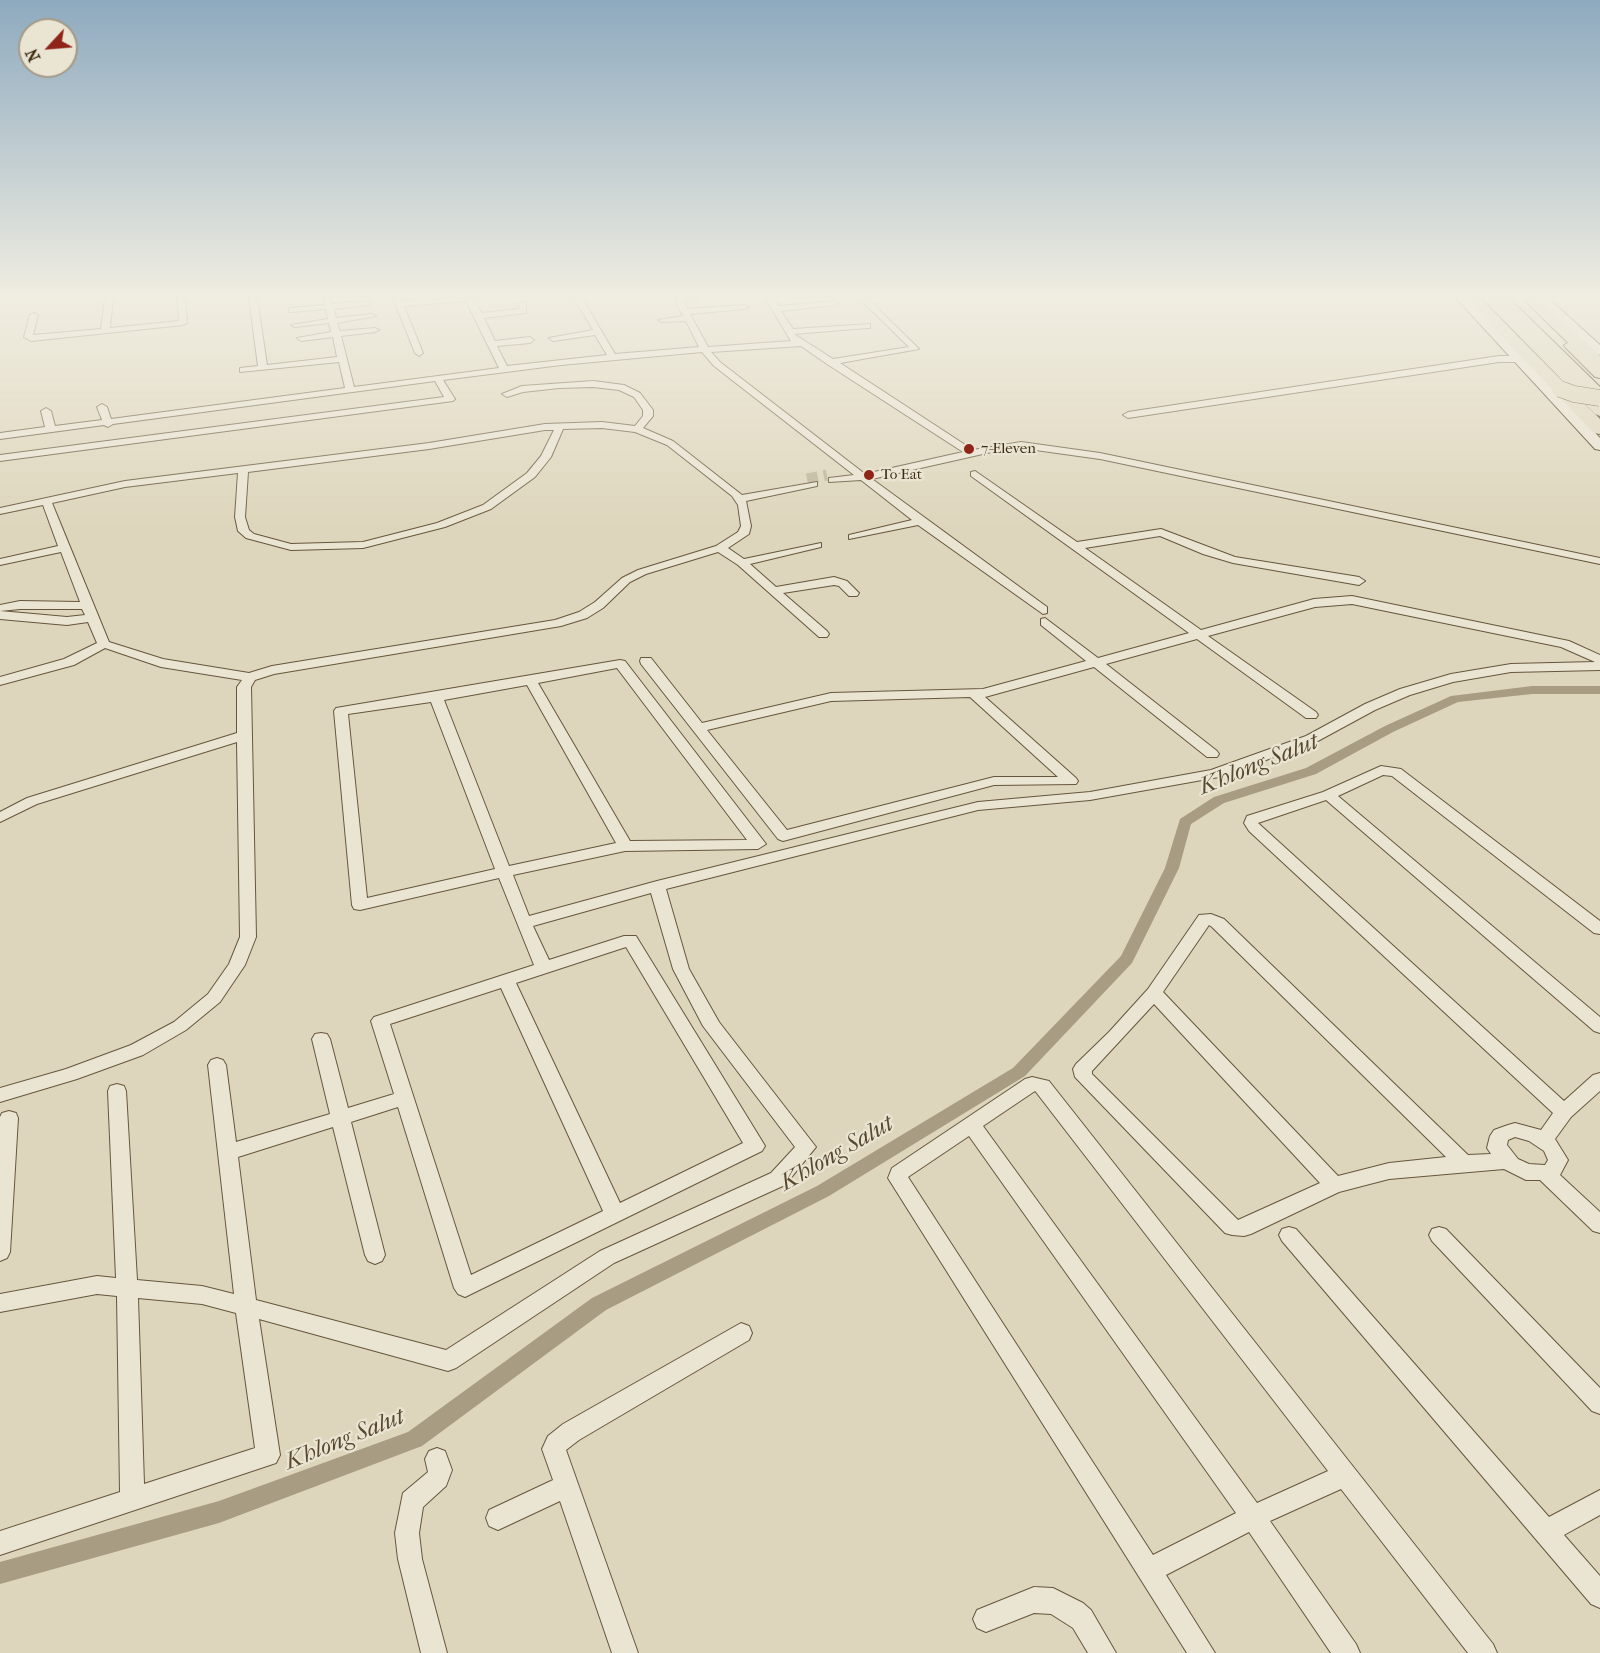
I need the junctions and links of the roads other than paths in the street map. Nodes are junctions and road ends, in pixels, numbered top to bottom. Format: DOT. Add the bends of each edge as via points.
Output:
graph roads {
  1 [pos="346,375"];
  2 [pos="418,375"];
  3 [pos="430,375"];
  4 [pos="453,375"];
  5 [pos="731,375"];
  6 [pos="850,375"];
  7 [pos="1394,375"];
  8 [pos="1534,375"];
  9 [pos="1547,375"];
  10 [pos="1564,375"];
  11 [pos="1578,375"];
  12 [pos="437,377"];
  13 [pos="1560,389"];
  14 [pos="350,390"];
  15 [pos="507,394"];
  16 [pos="1600,397"];
  17 [pos="102,407"];
  18 [pos="46,411"];
  19 [pos="1600,411"];
  20 [pos="1128,416"];
  21 [pos="108,424"];
  22 [pos="560,426"];
  23 [pos="637,429"];
  24 [pos="1600,429"];
  25 [pos="51,430"];
  26 [pos="0,436"];
  27 [pos="1600,446"];
  28 [pos="972,454"];
  29 [pos="0,458"];
  30 [pos="851,467"];
  31 [pos="243,468"];
  32 [pos="975,474"];
  33 [pos="865,477"];
  34 [pos="810,482"];
  35 [pos="736,496"];
  36 [pos="46,500"];
  37 [pos="0,511"];
  38 [pos="920,521"];
  39 [pos="853,537"];
  40 [pos="817,545"];
  41 [pos="1075,546"];
  42 [pos="65,548"];
  43 [pos="720,548"];
  44 [pos="1600,561"];
  45 [pos="0,562"];
  46 [pos="742,563"];
  47 [pos="1359,581"];
  48 [pos="774,591"];
  49 [pos="853,592"];
  50 [pos="87,605"];
  51 [pos="0,609"];
  52 [pos="0,615"];
  53 [pos="27,617"];
  54 [pos="92,618"];
  55 [pos="0,625"];
  56 [pos="823,634"];
  57 [pos="1199,634"];
  58 [pos="104,644"];
  59 [pos="1600,660"];
  60 [pos="646,661"];
  61 [pos="1097,662"];
  62 [pos="1600,666"];
  63 [pos="250,677"];
  64 [pos="0,681"];
  65 [pos="531,681"];
  66 [pos="973,693"];
  67 [pos="436,697"];
  68 [pos="1311,715"];
  69 [pos="699,728"];
  70 [pos="244,735"];
  71 [pos="1212,754"];
  72 [pos="1328,795"];
  73 [pos="0,818"];
  74 [pos="625,846"];
  75 [pos="504,872"];
  76 [pos="657,886"];
  77 [pos="524,923"];
  78 [pos="1600,929"];
  79 [pos="544,968"];
  80 [pos="506,980"];
  81 [pos="1154,993"];
  82 [pos="1600,1027"];
  83 [pos="321,1039"];
  84 [pos="218,1065"];
  85 [pos="1600,1080"];
  86 [pos="117,1090"];
  87 [pos="0,1095"];
  88 [pos="405,1098"];
  89 [pos="1564,1112"];
  90 [pos="9,1118"];
  91 [pos="342,1118"];
  92 [pos="971,1124"];
  93 [pos="1544,1140"];
  94 [pos="228,1152"];
  95 [pos="1510,1161"];
  96 [pos="1464,1163"];
  97 [pos="1545,1173"];
  98 [pos="1334,1185"];
  99 [pos="615,1214"];
  100 [pos="1600,1225"];
  101 [pos="1289,1235"];
  102 [pos="1439,1235"];
  103 [pos="0,1252"];
  104 [pos="375,1255"];
  105 [pos="127,1288"];
  106 [pos="0,1303"];
  107 [pos="246,1307"];
  108 [pos="741,1333"];
  109 [pos="1600,1404"];
  110 [pos="437,1460"];
  111 [pos="1346,1475"];
  112 [pos="567,1485"];
  113 [pos="132,1501"];
  114 [pos="1600,1502"];
  115 [pos="1253,1517"];
  116 [pos="498,1518"];
  117 [pos="1546,1532"];
  118 [pos="0,1544"];
  119 [pos="1150,1570"];
  120 [pos="1600,1595"];
  121 [pos="986,1619"];
  122 [pos="434,1653"];
  123 [pos="626,1653"];
  124 [pos="1103,1653"];
  125 [pos="1202,1653"];
  126 [pos="1347,1653"];
  127 [pos="1484,1653"];
  1 -- 14 [label="street"];
  2 -- 14 [label="street"];
  3 -- 12 [label="street"];
  4 -- 12 [label="street"];
  5 -- 30 [label="street"];
  6 -- 28 [label="street"];
  7 -- 20 [label="street"];
  8 -- 27 [label="main road"];
  9 -- 13 [label="highway"];
  10 -- 19 [label="highway"];
  11 -- 16 [label="highway"];
  12 -- 29 [label="street" via="450,399"];
  13 -- 16 [label="highway, bridge"];
  13 -- 24 [label="highway"];
  14 -- 21 [label="street"];
  15 -- 23 [label="street" via="559,385 621,387 637,396 648,410 648,416"];
  17 -- 21 [label="street"];
  18 -- 25 [label="street"];
  21 -- 25 [label="street"];
  22 -- 23 [label="street"];
  22 -- 31 [label="street"];
  22 -- 31 [label="street" via="546,457 531,475 487,507 441,525 363,545 291,547 250,536 240,517"];
  23 -- 35 [label="street" via="670,443"];
  25 -- 26 [label="street"];
  28 -- 33 [label="street"];
  28 -- 44 [label="street" via="1012,445 1100,456"];
  30 -- 33 [label="street"];
  30 -- 33 [label="street" via="830,478"];
  31 -- 36 [label="street" via="125,484"];
  32 -- 41 [label="street"];
  33 -- 38 [label="street"];
  34 -- 35 [label="street"];
  35 -- 43 [label="street" via="743,505 746,526 743,534"];
  36 -- 37 [label="street"];
  36 -- 42 [label="street"];
  38 -- 39 [label="street"];
  38 -- 61 [label="street"];
  40 -- 46 [label="street"];
  41 -- 47 [label="street" via="1161,532 1233,560"];
  41 -- 57 [label="street"];
  42 -- 45 [label="street"];
  42 -- 50 [label="street"];
  43 -- 46 [label="street"];
  43 -- 63 [label="street" via="642,572 583,615 557,623 272,670"];
  46 -- 48 [label="street"];
  48 -- 49 [label="street" via="839,581"];
  48 -- 56 [label="street"];
  50 -- 51 [label="street" via="20,605"];
  50 -- 54 [label="street"];
  52 -- 53 [label="street"];
  53 -- 54 [label="street" via="67,621"];
  53 -- 55 [label="street"];
  54 -- 58 [label="street"];
  57 -- 59 [label="street" via="1314,603 1352,600 1565,644"];
  57 -- 61 [label="street"];
  57 -- 68 [label="street"];
  58 -- 63 [label="street" via="161,663"];
  58 -- 64 [label="street" via="69,662"];
  60 -- 69 [label="street"];
  61 -- 66 [label="street"];
  61 -- 71 [label="street"];
  62 -- 76 [label="street" via="1511,668 1451,678 1405,692 1311,739 1214,774 1090,796 978,806"];
  63 -- 70 [label="street" via="244,687"];
  65 -- 67 [label="street"];
  65 -- 74 [label="street"];
  65 -- 74 [label="street" via="620,664 758,844"];
  66 -- 69 [label="street" via="831,697"];
  66 -- 69 [label="street" via="1071,781 994,780 783,836"];
  67 -- 75 [label="street"];
  67 -- 75 [label="street" via="341,711 360,905"];
  70 -- 73 [label="street" via="32,801"];
  70 -- 87 [label="street" via="248,937 232,972 214,998 180,1026 137,1050"];
  72 -- 78 [label="street" via="1381,770 1396,772"];
  72 -- 82 [label="street"];
  72 -- 89 [label="street" via="1252,819 1251,823"];
  74 -- 75 [label="street"];
  75 -- 77 [label="street"];
  76 -- 77 [label="street"];
  76 -- 107 [label="street" via="681,969 712,1026 806,1147 778,1179 607,1257 448,1361"];
  77 -- 79 [label="street"];
  79 -- 80 [label="street"];
  79 -- 99 [label="street" via="630,940 755,1146"];
  80 -- 88 [label="street" via="380,1021"];
  80 -- 99 [label="street"];
  81 -- 96 [label="street" via="1205,919 1214,920"];
  81 -- 98 [label="street"];
  81 -- 98 [label="street" via="1082,1069 1084,1077 1232,1227 1244,1228"];
  83 -- 91 [label="street"];
  84 -- 94 [label="street"];
  85 -- 89 [label="street"];
  86 -- 105 [label="street"];
  88 -- 91 [label="street"];
  88 -- 99 [label="street" via="465,1288"];
  89 -- 93 [label="street"];
  90 -- 103 [label="street"];
  91 -- 94 [label="street"];
  91 -- 104 [label="street"];
  92 -- 111 [label="street" via="1030,1084 1042,1086"];
  92 -- 115 [label="street"];
  92 -- 119 [label="street" via="899,1173 900,1183"];
  93 -- 95 [label="street" via="1525,1131 1507,1131 1497,1141 1497,1148"];
  93 -- 97 [label="street" via="1558,1160 1552,1171"];
  94 -- 107 [label="street"];
  95 -- 96 [label="street"];
  95 -- 97 [label="street" via="1526,1172"];
  96 -- 98 [label="street" via="1389,1171"];
  97 -- 100 [label="street"];
  101 -- 117 [label="street"];
  102 -- 109 [label="street"];
  105 -- 106 [label="street" via="97,1285"];
  105 -- 107 [label="street" via="202,1295"];
  105 -- 113 [label="street"];
  107 -- 113 [label="street" via="267,1455"];
  108 -- 112 [label="street" via="560,1439 554,1449"];
  110 -- 122 [label="street" via="441,1470 438,1478 412,1501 407,1533"];
  111 -- 115 [label="street"];
  111 -- 127 [label="street"];
  112 -- 116 [label="street"];
  112 -- 123 [label="street"];
  113 -- 118 [label="street"];
  114 -- 117 [label="street"];
  115 -- 119 [label="street"];
  115 -- 126 [label="street"];
  117 -- 120 [label="street"];
  119 -- 125 [label="street"];
  121 -- 124 [label="street" via="1034,1600 1053,1601 1082,1619"];
}
